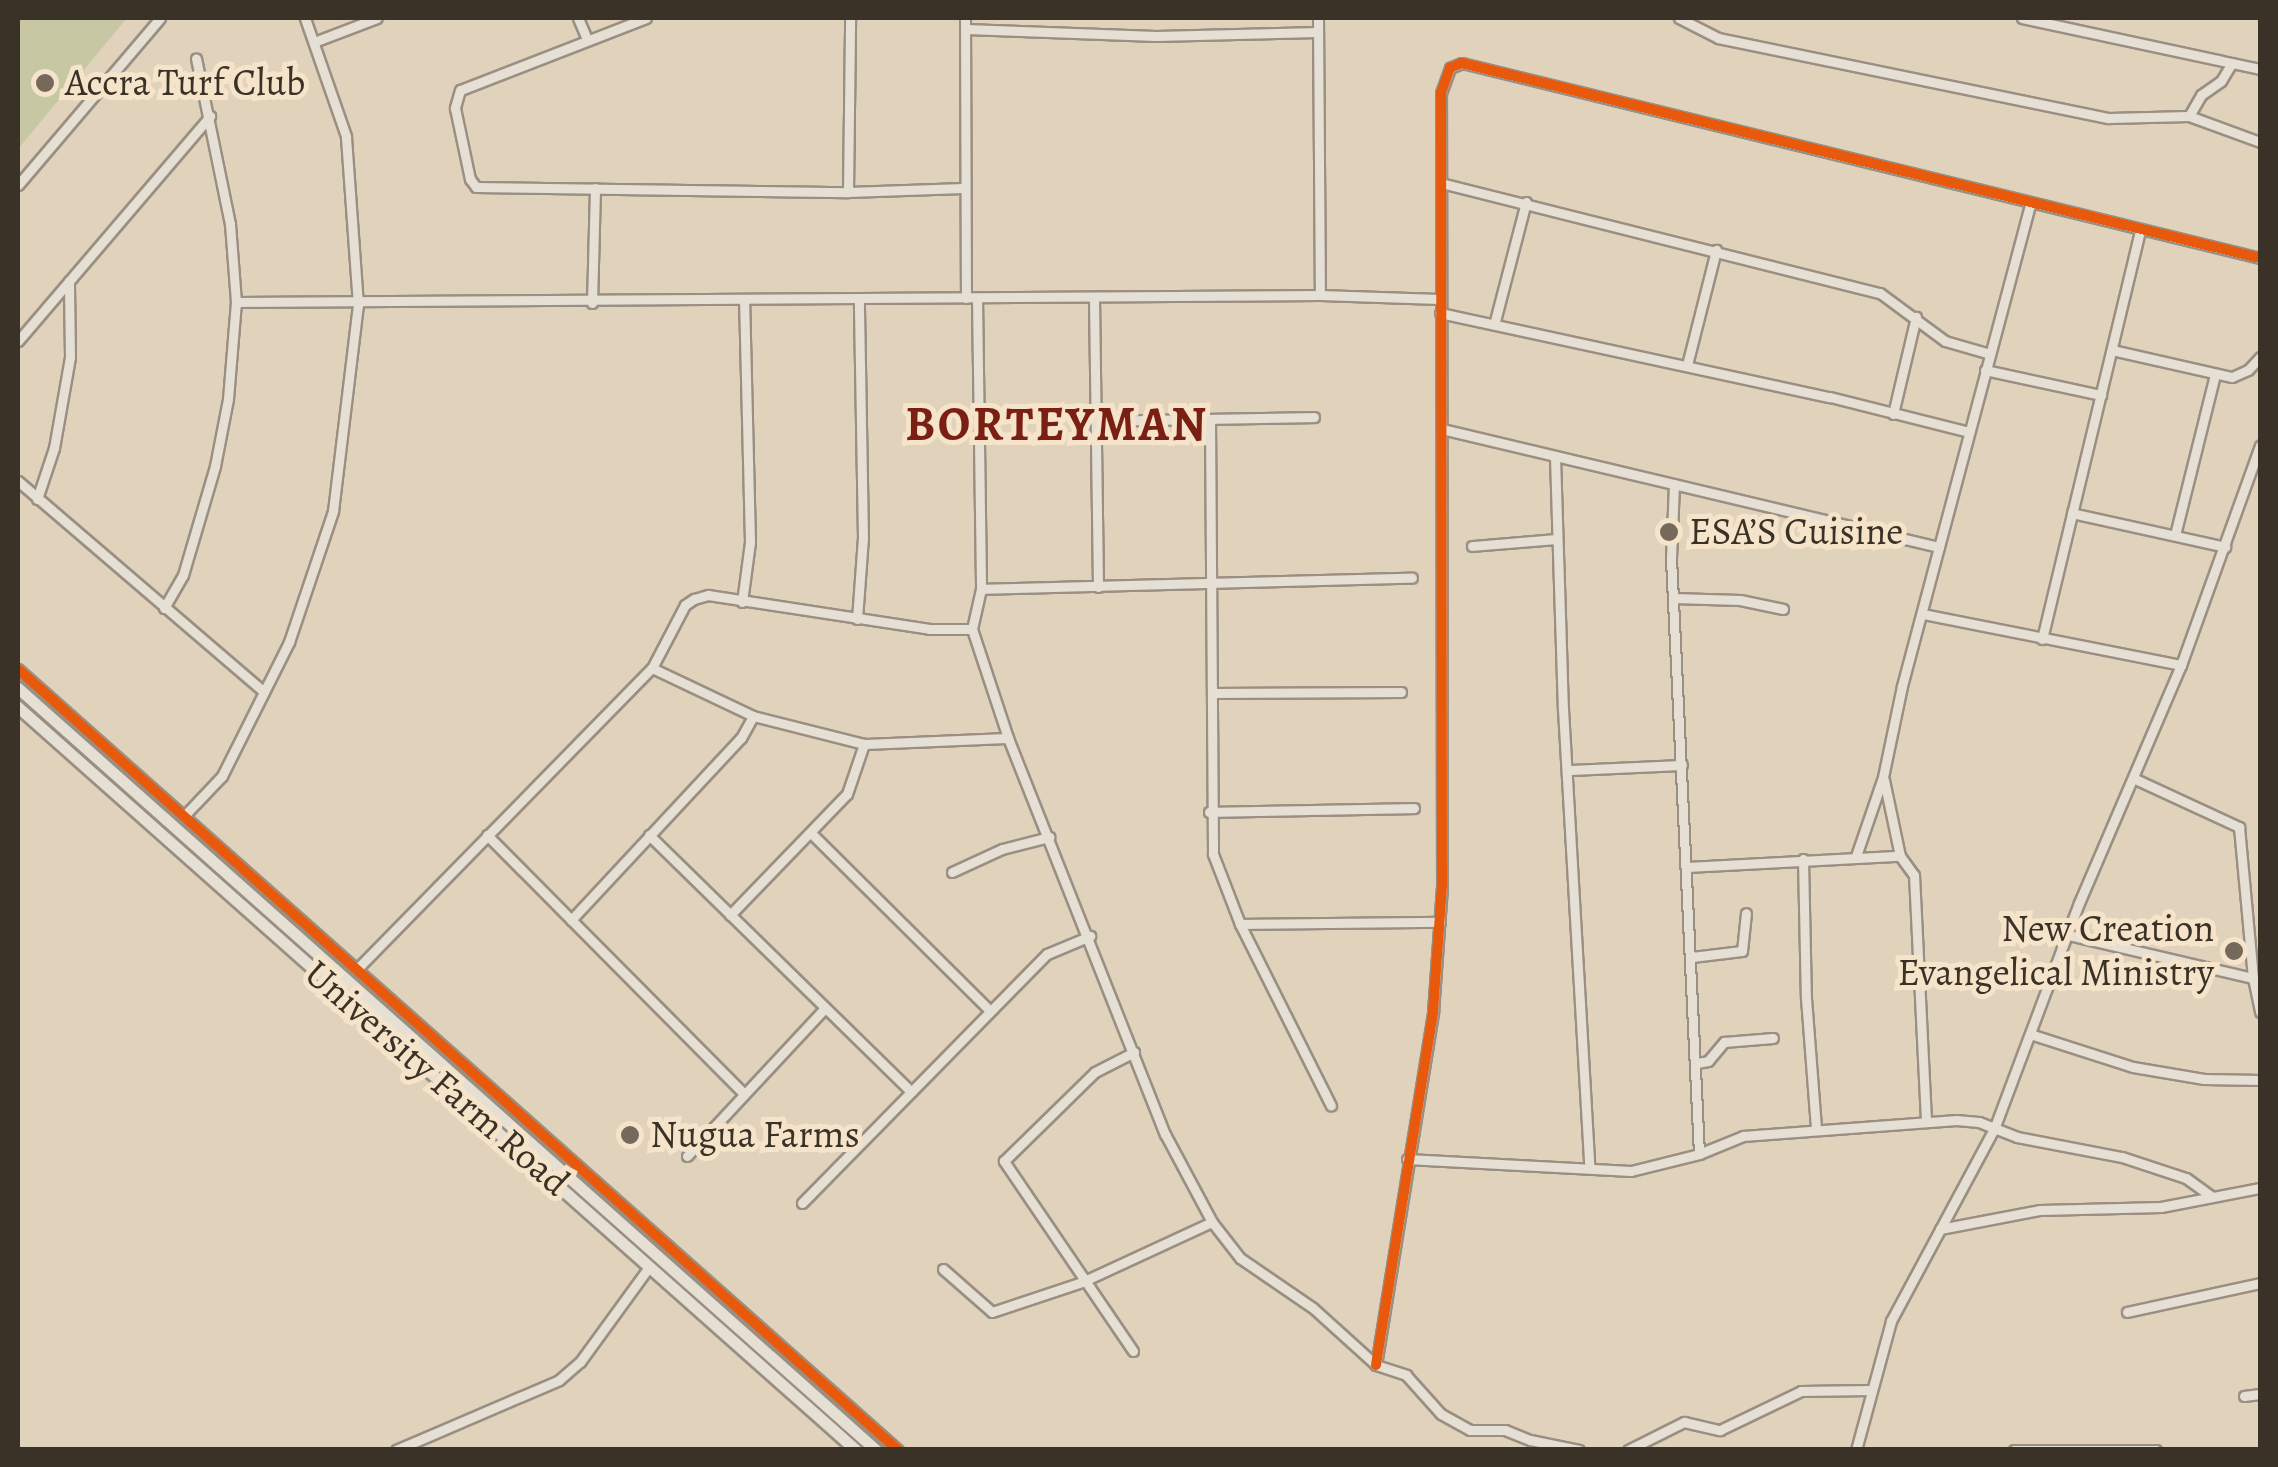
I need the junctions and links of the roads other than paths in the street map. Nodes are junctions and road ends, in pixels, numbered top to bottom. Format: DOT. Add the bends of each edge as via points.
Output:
graph roads {
  1 [pos="160,18"];
  2 [pos="305,18"];
  3 [pos="378,18"];
  4 [pos="578,18"];
  5 [pos="646,18"];
  6 [pos="850,18"];
  7 [pos="1318,18"];
  8 [pos="1678,18"];
  9 [pos="2022,18"];
  10 [pos="966,23"];
  11 [pos="1318,32"];
  12 [pos="586,37"];
  13 [pos="314,42"];
  14 [pos="196,58"];
  15 [pos="2232,63"];
  16 [pos="2260,70"];
  17 [pos="210,116"];
  18 [pos="2189,116"];
  19 [pos="2260,142"];
  20 [pos="1442,183"];
  21 [pos="18,186"];
  22 [pos="595,188"];
  23 [pos="963,188"];
  24 [pos="848,192"];
  25 [pos="1526,202"];
  26 [pos="2030,204"];
  27 [pos="2140,232"];
  28 [pos="1716,250"];
  29 [pos="2260,258"];
  30 [pos="68,281"];
  31 [pos="1320,295"];
  32 [pos="971,298"];
  33 [pos="1094,298"];
  34 [pos="1440,299"];
  35 [pos="859,300"];
  36 [pos="236,302"];
  37 [pos="744,302"];
  38 [pos="592,303"];
  39 [pos="358,305"];
  40 [pos="1440,312"];
  41 [pos="1916,316"];
  42 [pos="1495,321"];
  43 [pos="18,341"];
  44 [pos="2112,350"];
  45 [pos="1990,354"];
  46 [pos="2260,357"];
  47 [pos="1687,365"];
  48 [pos="1986,370"];
  49 [pos="2215,374"];
  50 [pos="2101,395"];
  51 [pos="1893,414"];
  52 [pos="1314,417"];
  53 [pos="1210,420"];
  54 [pos="1095,421"];
  55 [pos="1442,429"];
  56 [pos="1969,432"];
  57 [pos="2260,446"];
  58 [pos="1556,458"];
  59 [pos="18,481"];
  60 [pos="1674,484"];
  61 [pos="37,499"];
  62 [pos="2072,513"];
  63 [pos="2175,536"];
  64 [pos="1555,539"];
  65 [pos="1472,546"];
  66 [pos="1939,547"];
  67 [pos="2224,547"];
  68 [pos="1412,578"];
  69 [pos="1208,583"];
  70 [pos="1098,587"];
  71 [pos="981,589"];
  72 [pos="1673,598"];
  73 [pos="742,602"];
  74 [pos="164,608"];
  75 [pos="1783,610"];
  76 [pos="1922,614"];
  77 [pos="857,619"];
  78 [pos="972,629"];
  79 [pos="2042,639"];
  80 [pos="2180,664"];
  81 [pos="652,668"];
  82 [pos="18,669"];
  83 [pos="18,688"];
  84 [pos="264,692"];
  85 [pos="1401,692"];
  86 [pos="1213,693"];
  87 [pos="18,707"];
  88 [pos="754,716"];
  89 [pos="1008,738"];
  90 [pos="864,744"];
  91 [pos="1682,765"];
  92 [pos="1570,770"];
  93 [pos="1883,777"];
  94 [pos="2133,778"];
  95 [pos="1414,808"];
  96 [pos="1209,812"];
  97 [pos="184,816"];
  98 [pos="812,834"];
  99 [pos="488,835"];
  100 [pos="649,836"];
  101 [pos="1049,837"];
  102 [pos="1856,856"];
  103 [pos="1900,856"];
  104 [pos="1803,859"];
  105 [pos="1687,867"];
  106 [pos="952,872"];
  107 [pos="1746,913"];
  108 [pos="730,915"];
  109 [pos="570,920"];
  110 [pos="1440,922"];
  111 [pos="1240,924"];
  112 [pos="2068,935"];
  113 [pos="1090,936"];
  114 [pos="1692,957"];
  115 [pos="356,969"];
  116 [pos="2253,978"];
  117 [pos="824,1008"];
  118 [pos="989,1010"];
  119 [pos="2260,1012"];
  120 [pos="2030,1034"];
  121 [pos="1773,1038"];
  122 [pos="1134,1052"];
  123 [pos="1697,1063"];
  124 [pos="2260,1080"];
  125 [pos="911,1092"];
  126 [pos="744,1094"];
  127 [pos="1330,1106"];
  128 [pos="1926,1120"];
  129 [pos="1816,1128"];
  130 [pos="1994,1129"];
  131 [pos="1699,1154"];
  132 [pos="687,1156"];
  133 [pos="1408,1159"];
  134 [pos="1590,1165"];
  135 [pos="2260,1188"];
  136 [pos="2210,1196"];
  137 [pos="802,1203"];
  138 [pos="1212,1222"];
  139 [pos="1940,1230"];
  140 [pos="649,1266"];
  141 [pos="943,1269"];
  142 [pos="1082,1282"];
  143 [pos="2260,1283"];
  144 [pos="2127,1312"];
  145 [pos="1133,1351"];
  146 [pos="1376,1365"];
  147 [pos="1870,1390"];
  148 [pos="2260,1394"];
  149 [pos="2244,1396"];
  150 [pos="396,1450"];
  151 [pos="856,1450"];
  152 [pos="876,1450"];
  153 [pos="898,1450"];
  154 [pos="1579,1450"];
  155 [pos="1628,1450"];
  156 [pos="1856,1450"];
  157 [pos="2014,1450"];
  158 [pos="2156,1450"];
  1 -- 21 [label="street"];
  2 -- 13 [label="street"];
  3 -- 13 [label="street"];
  4 -- 12 [label="street"];
  5 -- 12 [label="street"];
  6 -- 24 [label="street"];
  7 -- 11 [label="street"];
  8 -- 18 [label="street" via="1718,38 2095,116"];
  9 -- 15 [label="street"];
  10 -- 11 [label="street" via="1156,36"];
  10 -- 23 [label="street"];
  11 -- 31 [label="street"];
  12 -- 22 [label="street" via="471,82 454,102 476,187"];
  13 -- 39 [label="street" via="346,136"];
  14 -- 17 [label="street"];
  15 -- 16 [label="street"];
  15 -- 18 [label="street"];
  17 -- 30 [label="street"];
  17 -- 36 [label="street"];
  18 -- 19 [label="street"];
  20 -- 25 [label="street"];
  20 -- 26 [label="street" via="1443,79 1462,64"];
  20 -- 34 [label="street"];
  22 -- 24 [label="street"];
  22 -- 38 [label="street"];
  23 -- 24 [label="street"];
  23 -- 32 [label="street"];
  25 -- 28 [label="street"];
  25 -- 42 [label="street"];
  26 -- 27 [label="street"];
  26 -- 45 [label="street"];
  27 -- 29 [label="street"];
  27 -- 44 [label="street"];
  28 -- 41 [label="street" via="1880,293"];
  28 -- 47 [label="street"];
  30 -- 43 [label="street"];
  30 -- 61 [label="street" via="70,357 54,448"];
  31 -- 33 [label="street"];
  31 -- 34 [label="street"];
  32 -- 33 [label="street"];
  32 -- 35 [label="street"];
  32 -- 71 [label="street"];
  33 -- 54 [label="street"];
  34 -- 40 [label="street"];
  35 -- 37 [label="street"];
  35 -- 77 [label="street" via="863,538"];
  36 -- 39 [label="street"];
  36 -- 74 [label="street" via="215,466 183,575"];
  37 -- 38 [label="street"];
  37 -- 73 [label="street" via="750,542"];
  38 -- 39 [label="street"];
  39 -- 84 [label="street" via="334,511 310,590"];
  40 -- 42 [label="street"];
  40 -- 55 [label="street"];
  41 -- 45 [label="street" via="1944,341"];
  41 -- 51 [label="street"];
  42 -- 47 [label="street"];
  44 -- 49 [label="street"];
  44 -- 50 [label="street"];
  45 -- 48 [label="street"];
  46 -- 49 [label="street" via="2232,377"];
  47 -- 51 [label="street"];
  48 -- 50 [label="street"];
  48 -- 56 [label="street"];
  49 -- 63 [label="street"];
  50 -- 62 [label="street"];
  51 -- 56 [label="street"];
  52 -- 53 [label="street"];
  53 -- 54 [label="street"];
  53 -- 69 [label="street"];
  54 -- 70 [label="street"];
  55 -- 58 [label="street"];
  55 -- 110 [label="street"];
  56 -- 66 [label="street"];
  57 -- 67 [label="street"];
  58 -- 60 [label="street"];
  58 -- 64 [label="street"];
  59 -- 61 [label="street"];
  60 -- 66 [label="street"];
  60 -- 72 [label="street"];
  61 -- 74 [label="street"];
  62 -- 63 [label="street"];
  62 -- 79 [label="street"];
  63 -- 67 [label="street"];
  64 -- 65 [label="street"];
  64 -- 92 [label="street"];
  66 -- 76 [label="street"];
  67 -- 80 [label="street"];
  68 -- 69 [label="street"];
  69 -- 70 [label="street"];
  69 -- 86 [label="street"];
  70 -- 71 [label="street"];
  71 -- 78 [label="street"];
  72 -- 75 [label="street" via="1740,600"];
  72 -- 91 [label="street"];
  73 -- 77 [label="street"];
  73 -- 81 [label="street" via="708,595 685,605"];
  74 -- 84 [label="street"];
  76 -- 79 [label="street"];
  76 -- 93 [label="street"];
  77 -- 78 [label="street"];
  78 -- 89 [label="street"];
  79 -- 80 [label="street"];
  80 -- 94 [label="street"];
  81 -- 88 [label="street"];
  81 -- 99 [label="street"];
  82 -- 97 [label="street"];
  83 -- 152 [label="street, University Farm Road"];
  84 -- 97 [label="street" via="222,776"];
  85 -- 86 [label="street"];
  86 -- 96 [label="street"];
  87 -- 140 [label="street, University Farm Road"];
  88 -- 90 [label="street"];
  88 -- 100 [label="street"];
  89 -- 90 [label="street"];
  89 -- 101 [label="street"];
  90 -- 98 [label="street" via="847,794"];
  91 -- 92 [label="street"];
  91 -- 105 [label="street"];
  92 -- 134 [label="street"];
  93 -- 102 [label="street"];
  93 -- 103 [label="street"];
  94 -- 112 [label="street"];
  94 -- 116 [label="street" via="2239,827"];
  95 -- 96 [label="street"];
  96 -- 111 [label="street" via="1213,854"];
  97 -- 115 [label="street"];
  98 -- 108 [label="street"];
  98 -- 118 [label="street"];
  99 -- 109 [label="street"];
  99 -- 115 [label="street"];
  100 -- 108 [label="street"];
  100 -- 109 [label="street"];
  101 -- 106 [label="street"];
  101 -- 113 [label="street"];
  102 -- 103 [label="street"];
  102 -- 104 [label="street"];
  103 -- 128 [label="street" via="1914,874"];
  104 -- 105 [label="street"];
  104 -- 129 [label="street"];
  105 -- 114 [label="street"];
  107 -- 114 [label="street" via="1742,951"];
  108 -- 117 [label="street"];
  109 -- 126 [label="street"];
  110 -- 111 [label="street"];
  110 -- 133 [label="street"];
  111 -- 127 [label="street"];
  112 -- 116 [label="street"];
  112 -- 120 [label="street"];
  113 -- 118 [label="street" via="1048,954"];
  113 -- 122 [label="street"];
  114 -- 123 [label="street"];
  115 -- 153 [label="street"];
  116 -- 119 [label="street"];
  117 -- 125 [label="street"];
  117 -- 126 [label="street"];
  118 -- 125 [label="street"];
  120 -- 124 [label="street" via="2133,1067"];
  120 -- 130 [label="street"];
  121 -- 123 [label="street" via="1724,1042 1708,1062"];
  122 -- 138 [label="street" via="1165,1134"];
  122 -- 142 [label="street" via="1096,1072 1004,1161"];
  123 -- 131 [label="street"];
  125 -- 137 [label="street"];
  126 -- 132 [label="street"];
  128 -- 129 [label="street"];
  128 -- 130 [label="street"];
  129 -- 131 [label="street" via="1743,1136"];
  130 -- 136 [label="street" via="2140,1162 2186,1178"];
  130 -- 139 [label="street"];
  131 -- 134 [label="street" via="1631,1170"];
  133 -- 134 [label="street"];
  133 -- 146 [label="street"];
  135 -- 136 [label="street"];
  136 -- 139 [label="street" via="2161,1207 2040,1210"];
  138 -- 142 [label="street"];
  138 -- 146 [label="street" via="1240,1258 1313,1308"];
  139 -- 147 [label="street" via="1892,1321"];
  140 -- 150 [label="street" via="580,1362 559,1380"];
  140 -- 151 [label="street, University Farm Road"];
  141 -- 142 [label="street" via="992,1312"];
  142 -- 145 [label="street"];
  143 -- 144 [label="street"];
  146 -- 154 [label="street" via="1406,1375 1441,1414 1470,1430 1504,1430"];
  147 -- 155 [label="street" via="1801,1391 1720,1430 1684,1422"];
  147 -- 156 [label="street"];
  148 -- 149 [label="street"];
  157 -- 158 [label="street"];
}
